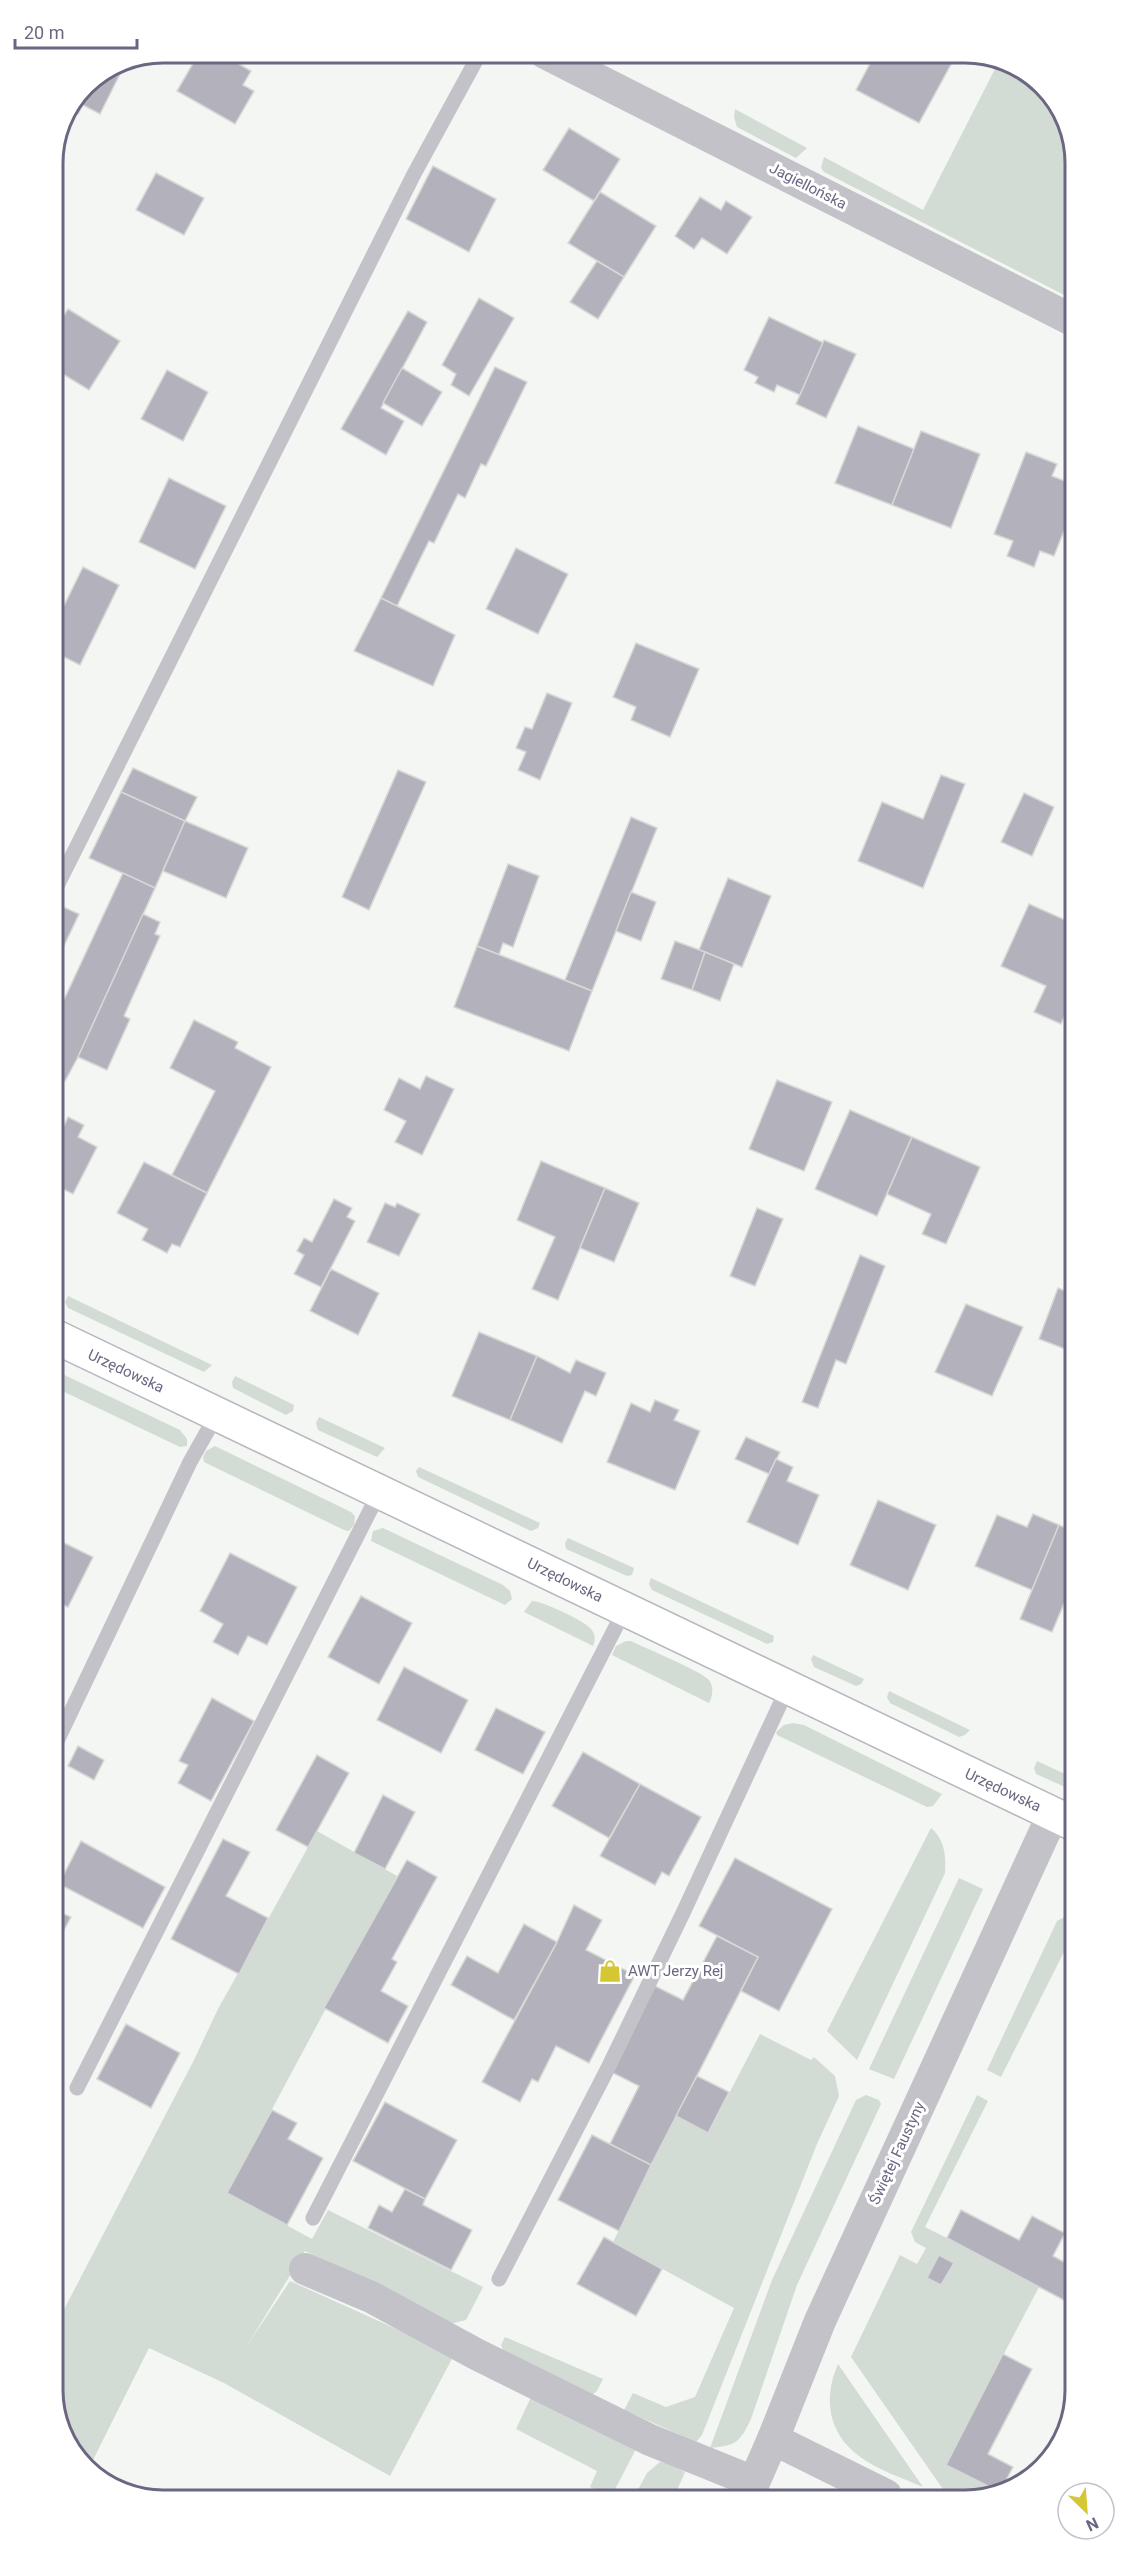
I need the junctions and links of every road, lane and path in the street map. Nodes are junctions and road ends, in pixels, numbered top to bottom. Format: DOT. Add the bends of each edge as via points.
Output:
graph roads {
  1 [pos="475,63"];
  2 [pos="566,63"];
  3 [pos="1065,316"];
  4 [pos="63,874"];
  5 [pos="63,1340"];
  6 [pos="216,1414"];
  7 [pos="380,1491"];
  8 [pos="626,1609"];
  9 [pos="788,1687"];
  10 [pos="63,1728"];
  11 [pos="1064,1819"];
  12 [pos="77,2088"];
  13 [pos="313,2218"];
  14 [pos="305,2269"];
  15 [pos="499,2279"];
  16 [pos="774,2439"];
  17 [pos="751,2489"];
  18 [pos="876,2490"];
  1 -- 4 [label="lane" via="414,174"];
  2 -- 3 [label="street, Jagiellońska"];
  5 -- 6 [label="street, Urzędowska"];
  6 -- 7 [label="street, Urzędowska"];
  6 -- 10 [label="lane"];
  7 -- 8 [label="street, Urzędowska"];
  7 -- 12 [label="lane"];
  8 -- 9 [label="street, Urzędowska"];
  8 -- 13 [label="lane"];
  9 -- 11 [label="street, Urzędowska"];
  9 -- 15 [label="lane" via="602,2079"];
  11 -- 16 [label="street, Świętej Faustyny" via="820,2321"];
  14 -- 17 [label="street" via="371,2297 476,2354"];
  16 -- 17 [label="street, Świętej Faustyny"];
  16 -- 18 [label="street"];
}
